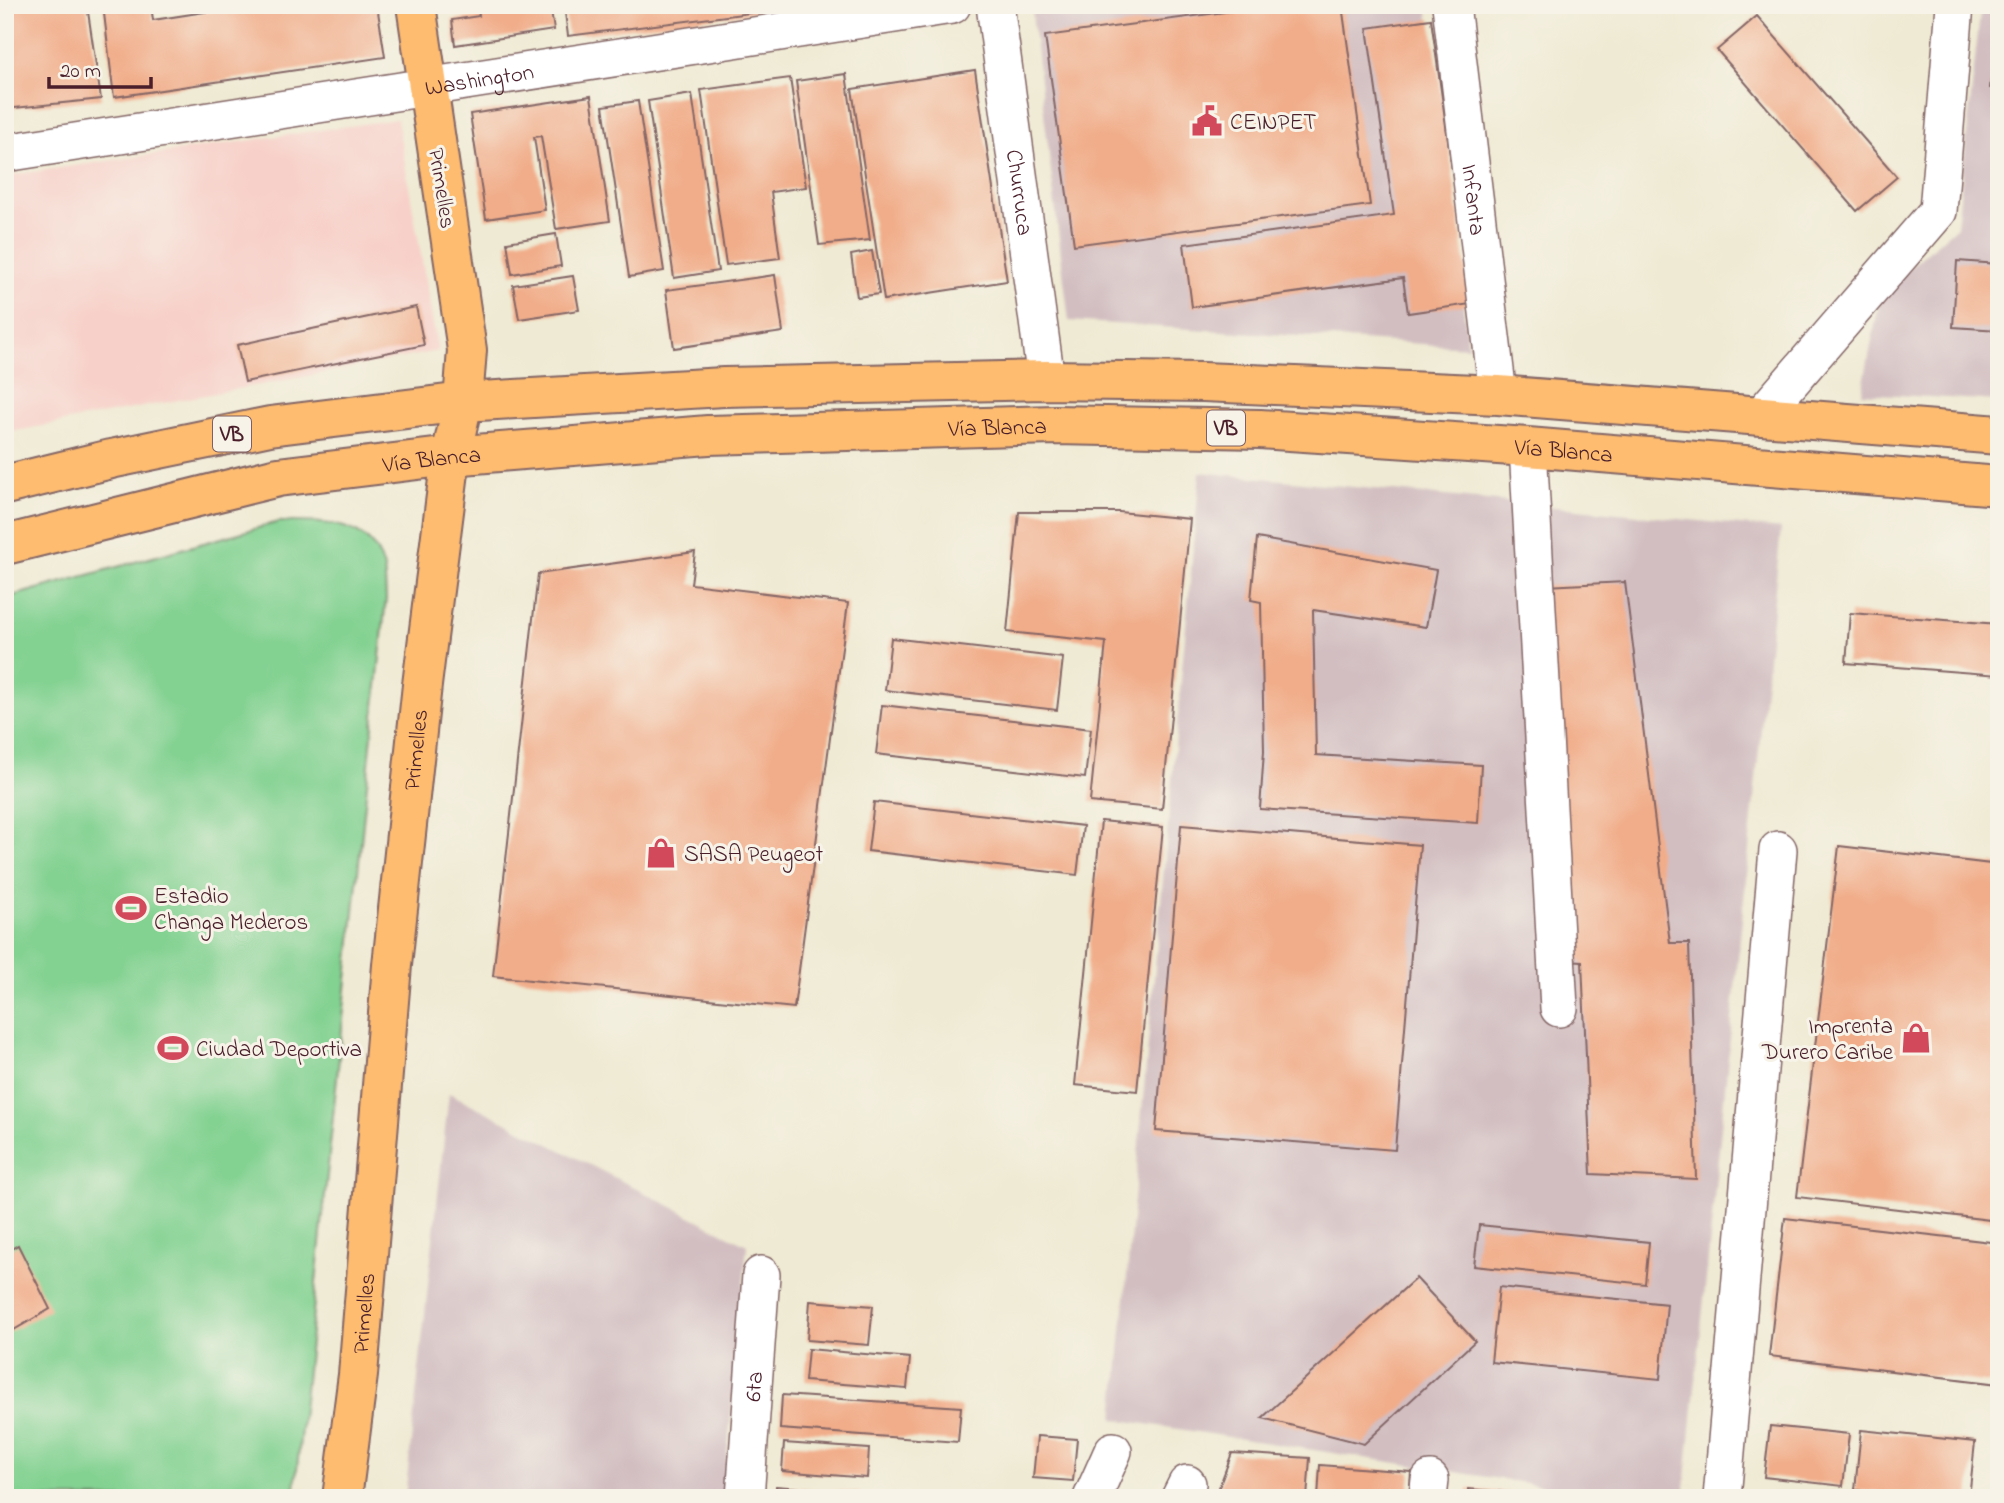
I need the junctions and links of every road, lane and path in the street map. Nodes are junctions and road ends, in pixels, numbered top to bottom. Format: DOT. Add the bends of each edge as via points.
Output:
graph roads {
  1 [pos="416,5"];
  2 [pos="952,5"];
  3 [pos="995,5"];
  4 [pos="1451,5"];
  5 [pos="1955,5"];
  6 [pos="427,87"];
  7 [pos="5,153"];
  8 [pos="1046,380"];
  9 [pos="1498,395"];
  10 [pos="463,402"];
  11 [pos="1761,416"];
  12 [pos="1999,435"];
  13 [pos="1528,447"];
  14 [pos="451,456"];
  15 [pos="5,485"];
  16 [pos="1999,486"];
  17 [pos="5,545"];
  18 [pos="1777,850"];
  19 [pos="1559,1009"];
  20 [pos="761,1275"];
  21 [pos="1113,1451"];
  22 [pos="342,1498"];
  23 [pos="745,1498"];
  24 [pos="1092,1498"];
  25 [pos="1722,1498"];
  1 -- 6 [label="main road, Primelles"];
  2 -- 6 [label="street, Washington"];
  3 -- 8 [label="street, Churruca"];
  4 -- 9 [label="street, Infanta"];
  5 -- 11 [label="street" via="1938,211"];
  6 -- 7 [label="street, Washington"];
  6 -- 10 [label="main road, Primelles" via="467,349"];
  8 -- 9 [label="main road, Vía Blanca / VB"];
  8 -- 10 [label="main road, Vía Blanca / VB" via="724,387"];
  9 -- 11 [label="main road, Vía Blanca / VB"];
  10 -- 14 [label="main road, Primelles"];
  10 -- 15 [label="main road, Vía Blanca / VB" via="270,426"];
  11 -- 12 [label="main road, Vía Blanca / VB"];
  13 -- 14 [label="main road, Vía Blanca / VB" via="1260,429 1055,425 708,435"];
  13 -- 16 [label="main road, Vía Blanca / VB"];
  13 -- 19 [label="street"];
  14 -- 17 [label="main road, Vía Blanca / VB" via="278,477"];
  14 -- 22 [label="main road, Primelles" via="394,951 358,1375"];
  18 -- 25 [label="street"];
  20 -- 23 [label="street, 6ta"];
  21 -- 24 [label="street"];
}
